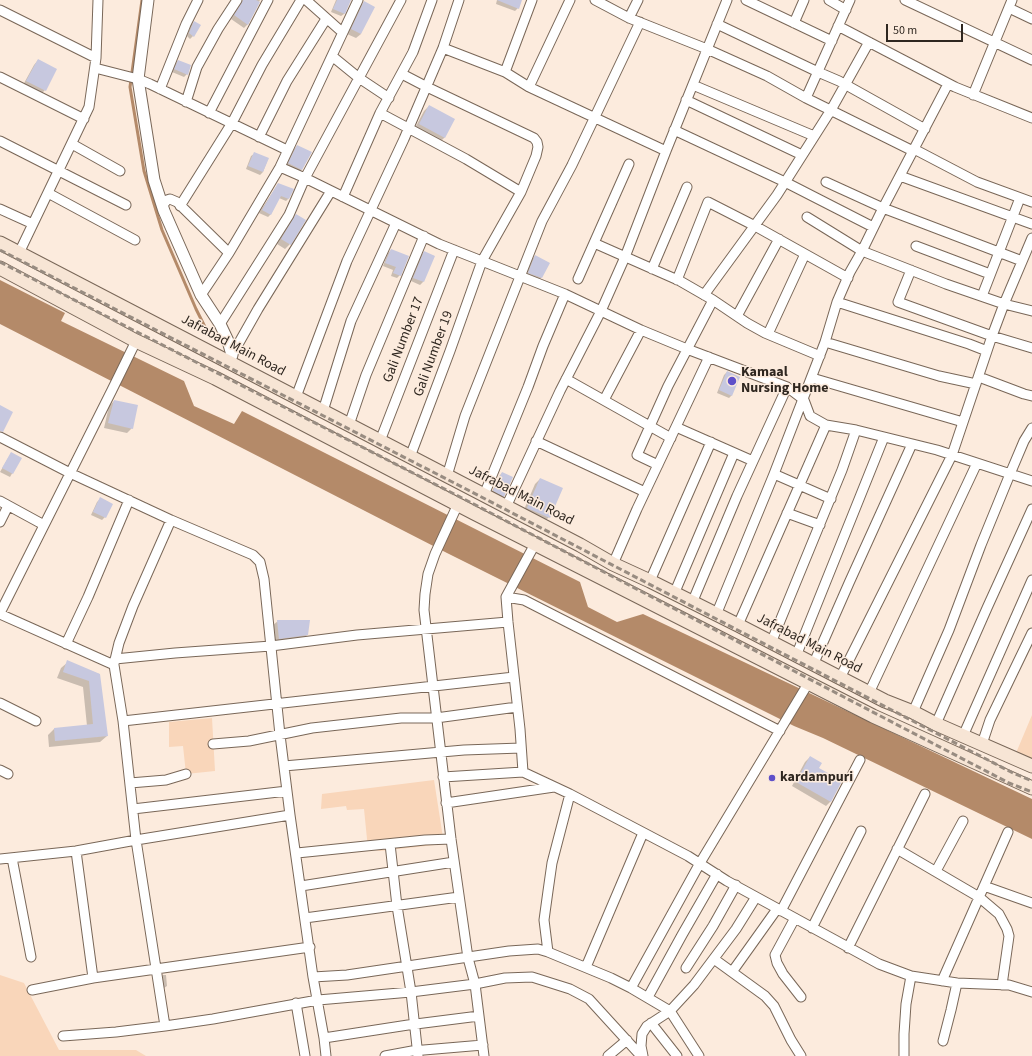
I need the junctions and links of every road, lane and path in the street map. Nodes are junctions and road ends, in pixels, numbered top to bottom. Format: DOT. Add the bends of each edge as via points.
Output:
graph roads {
  1 [pos="98,0"];
  2 [pos="148,0"];
  3 [pos="198,0"];
  4 [pos="237,0"];
  5 [pos="268,0"];
  6 [pos="301,0"];
  7 [pos="306,0"];
  8 [pos="358,0"];
  9 [pos="401,0"];
  10 [pos="432,0"];
  11 [pos="459,0"];
  12 [pos="532,0"];
  13 [pos="570,0"];
  14 [pos="596,0"];
  15 [pos="638,0"];
  16 [pos="727,0"];
  17 [pos="746,0"];
  18 [pos="804,0"];
  19 [pos="829,0"];
  20 [pos="850,0"];
  21 [pos="905,0"];
  22 [pos="759,3"];
  23 [pos="1011,4"];
  24 [pos="0,10"];
  25 [pos="846,10"];
  26 [pos="629,18"];
  27 [pos="326,19"];
  28 [pos="1032,19"];
  29 [pos="640,22"];
  30 [pos="794,23"];
  31 [pos="717,24"];
  32 [pos="838,26"];
  33 [pos="342,32"];
  34 [pos="832,41"];
  35 [pos="869,42"];
  36 [pos="995,43"];
  37 [pos="443,48"];
  38 [pos="707,49"];
  39 [pos="332,56"];
  40 [pos="96,58"];
  41 [pos="1032,60"];
  42 [pos="95,68"];
  43 [pos="505,72"];
  44 [pos="818,72"];
  45 [pos="402,74"];
  46 [pos="0,77"];
  47 [pos="133,78"];
  48 [pos="359,78"];
  49 [pos="846,84"];
  50 [pos="948,84"];
  51 [pos="693,85"];
  52 [pos="427,87"];
  53 [pos="529,87"];
  54 [pos="160,89"];
  55 [pos="973,95"];
  56 [pos="389,98"];
  57 [pos="806,98"];
  58 [pos="686,100"];
  59 [pos="186,102"];
  60 [pos="831,110"];
  61 [pos="209,113"];
  62 [pos="380,113"];
  63 [pos="594,118"];
  64 [pos="1032,118"];
  65 [pos="84,119"];
  66 [pos="232,123"];
  67 [pos="409,128"];
  68 [pos="925,129"];
  69 [pos="674,130"];
  70 [pos="814,136"];
  71 [pos="259,137"];
  72 [pos="0,141"];
  73 [pos="72,144"];
  74 [pos="287,150"];
  75 [pos="914,150"];
  76 [pos="666,151"];
  77 [pos="802,156"];
  78 [pos="628,164"];
  79 [pos="280,166"];
  80 [pos="59,171"];
  81 [pos="120,171"];
  82 [pos="900,176"];
  83 [pos="305,178"];
  84 [pos="785,182"];
  85 [pos="826,182"];
  86 [pos="687,187"];
  87 [pos="331,191"];
  88 [pos="521,192"];
  89 [pos="48,193"];
  90 [pos="343,197"];
  91 [pos="1020,198"];
  92 [pos="1032,202"];
  93 [pos="126,205"];
  94 [pos="162,206"];
  95 [pos="180,206"];
  96 [pos="883,208"];
  97 [pos="0,209"];
  98 [pos="371,211"];
  99 [pos="807,217"];
  100 [pos="1012,217"];
  101 [pos="396,223"];
  102 [pos="33,224"];
  103 [pos="1032,224"];
  104 [pos="755,226"];
  105 [pos="873,227"];
  106 [pos="424,236"];
  107 [pos="1032,238"];
  108 [pos="779,239"];
  109 [pos="135,240"];
  110 [pos="0,243"];
  111 [pos="594,243"];
  112 [pos="916,246"];
  113 [pos="454,250"];
  114 [pos="862,251"];
  115 [pos="998,252"];
  116 [pos="19,253"];
  117 [pos="229,253"];
  118 [pos="805,254"];
  119 [pos="625,257"];
  120 [pos="482,261"];
  121 [pos="1022,261"];
  122 [pos="0,268"];
  123 [pos="652,269"];
  124 [pos="911,270"];
  125 [pos="990,274"];
  126 [pos="521,277"];
  127 [pos="848,278"];
  128 [pos="578,280"];
  129 [pos="677,280"];
  130 [pos="565,294"];
  131 [pos="202,295"];
  132 [pos="704,295"];
  133 [pos="982,296"];
  134 [pos="713,300"];
  135 [pos="837,302"];
  136 [pos="1004,304"];
  137 [pos="601,311"];
  138 [pos="1032,311"];
  139 [pos="737,316"];
  140 [pos="220,324"];
  141 [pos="641,330"];
  142 [pos="768,334"];
  143 [pos="992,336"];
  144 [pos="825,342"];
  145 [pos="134,345"];
  146 [pos="1032,348"];
  147 [pos="687,349"];
  148 [pos="987,351"];
  149 [pos="820,356"];
  150 [pos="709,357"];
  151 [pos="231,359"];
  152 [pos="812,378"];
  153 [pos="566,379"];
  154 [pos="977,380"];
  155 [pos="786,387"];
  156 [pos="1032,396"];
  157 [pos="296,397"];
  158 [pos="604,400"];
  159 [pos="804,400"];
  160 [pos="323,411"];
  161 [pos="963,422"];
  162 [pos="349,425"];
  163 [pos="826,425"];
  164 [pos="650,426"];
  165 [pos="676,427"];
  166 [pos="1032,428"];
  167 [pos="856,430"];
  168 [pos="0,437"];
  169 [pos="884,437"];
  170 [pos="671,438"];
  171 [pos="380,441"];
  172 [pos="536,441"];
  173 [pos="711,442"];
  174 [pos="912,444"];
  175 [pos="734,453"];
  176 [pos="952,455"];
  177 [pos="410,457"];
  178 [pos="753,461"];
  179 [pos="977,463"];
  180 [pos="658,465"];
  181 [pos="70,473"];
  182 [pos="774,474"];
  183 [pos="1010,474"];
  184 [pos="447,476"];
  185 [pos="1032,481"];
  186 [pos="799,486"];
  187 [pos="645,492"];
  188 [pos="484,495"];
  189 [pos="831,499"];
  190 [pos="129,500"];
  191 [pos="0,501"];
  192 [pos="8,506"];
  193 [pos="506,507"];
  194 [pos="457,508"];
  195 [pos="1032,509"];
  196 [pos="787,513"];
  197 [pos="170,520"];
  198 [pos="0,522"];
  199 [pos="44,525"];
  200 [pos="820,525"];
  201 [pos="536,544"];
  202 [pos="613,564"];
  203 [pos="1032,580"];
  204 [pos="650,581"];
  205 [pos="674,594"];
  206 [pos="506,597"];
  207 [pos="692,603"];
  208 [pos="0,613"];
  209 [pos="716,615"];
  210 [pos="508,622"];
  211 [pos="738,625"];
  212 [pos="426,630"];
  213 [pos="1032,633"];
  214 [pos="771,643"];
  215 [pos="66,644"];
  216 [pos="271,646"];
  217 [pos="796,656"];
  218 [pos="115,662"];
  219 [pos="814,665"];
  220 [pos="514,677"];
  221 [pos="840,678"];
  222 [pos="809,682"];
  223 [pos="433,686"];
  224 [pos="870,693"];
  225 [pos="0,703"];
  226 [pos="277,704"];
  227 [pos="517,707"];
  228 [pos="913,712"];
  229 [pos="436,718"];
  230 [pos="36,721"];
  231 [pos="123,721"];
  232 [pos="936,724"];
  233 [pos="780,731"];
  234 [pos="280,735"];
  235 [pos="963,736"];
  236 [pos="213,744"];
  237 [pos="982,744"];
  238 [pos="521,748"];
  239 [pos="440,752"];
  240 [pos="1000,752"];
  241 [pos="860,760"];
  242 [pos="284,766"];
  243 [pos="1032,766"];
  244 [pos="991,769"];
  245 [pos="523,772"];
  246 [pos="186,774"];
  247 [pos="443,777"];
  248 [pos="130,783"];
  249 [pos="554,787"];
  250 [pos="1032,788"];
  251 [pos="287,791"];
  252 [pos="570,794"];
  253 [pos="924,794"];
  254 [pos="446,803"];
  255 [pos="133,809"];
  256 [pos="290,815"];
  257 [pos="963,821"];
  258 [pos="861,831"];
  259 [pos="1008,832"];
  260 [pos="643,833"];
  261 [pos="451,839"];
  262 [pos="136,840"];
  263 [pos="390,844"];
  264 [pos="897,848"];
  265 [pos="76,851"];
  266 [pos="297,853"];
  267 [pos="12,858"];
  268 [pos="0,859"];
  269 [pos="454,862"];
  270 [pos="700,863"];
  271 [pos="936,871"];
  272 [pos="393,872"];
  273 [pos="717,874"];
  274 [pos="736,885"];
  275 [pos="301,886"];
  276 [pos="984,886"];
  277 [pos="459,897"];
  278 [pos="756,897"];
  279 [pos="979,897"];
  280 [pos="1032,903"];
  281 [pos="397,906"];
  282 [pos="779,910"];
  283 [pos="305,918"];
  284 [pos="795,918"];
  285 [pos="812,928"];
  286 [pos="310,947"];
  287 [pos="848,948"];
  288 [pos="548,952"];
  289 [pos="31,957"];
  290 [pos="468,958"];
  291 [pos="714,959"];
  292 [pos="407,966"];
  293 [pos="586,967"];
  294 [pos="686,968"];
  295 [pos="156,969"];
  296 [pos="732,972"];
  297 [pos="911,976"];
  298 [pos="313,977"];
  299 [pos="93,978"];
  300 [pos="942,981"];
  301 [pos="475,984"];
  302 [pos="957,984"];
  303 [pos="1002,985"];
  304 [pos="631,988"];
  305 [pos="32,990"];
  306 [pos="411,992"];
  307 [pos="1032,992"];
  308 [pos="801,997"];
  309 [pos="648,998"];
  310 [pos="318,1000"];
  311 [pos="296,1003"];
  312 [pos="670,1011"];
  313 [pos="479,1016"];
  314 [pos="651,1023"];
  315 [pos="414,1024"];
  316 [pos="165,1026"];
  317 [pos="63,1036"];
  318 [pos="324,1038"];
  319 [pos="627,1040"];
  320 [pos="943,1041"];
  321 [pos="482,1045"];
  322 [pos="418,1053"];
  323 [pos="305,1056"];
  324 [pos="326,1056"];
  325 [pos="385,1056"];
  326 [pos="484,1056"];
  327 [pos="608,1056"];
  328 [pos="642,1056"];
  329 [pos="677,1056"];
  330 [pos="700,1056"];
  331 [pos="801,1056"];
  332 [pos="904,1056"];
  1 -- 40 [label="street"];
  2 -- 47 [label="street"];
  3 -- 54 [label="street"];
  4 -- 59 [label="street" via="200,61"];
  5 -- 61 [label="street"];
  6 -- 66 [label="street" via="262,65"];
  7 -- 27 [label="street"];
  8 -- 33 [label="street"];
  9 -- 48 [label="street"];
  10 -- 45 [label="street"];
  11 -- 37 [label="street"];
  12 -- 43 [label="street"];
  13 -- 53 [label="street"];
  14 -- 26 [label="street"];
  15 -- 26 [label="street"];
  16 -- 31 [label="street"];
  17 -- 22 [label="street"];
  18 -- 30 [label="street"];
  19 -- 25 [label="street"];
  20 -- 25 [label="street"];
  21 -- 36 [label="street"];
  22 -- 30 [label="street"];
  23 -- 28 [label="street"];
  23 -- 36 [label="street"];
  24 -- 40 [label="street"];
  25 -- 32 [label="street"];
  26 -- 29 [label="street"];
  27 -- 33 [label="street"];
  27 -- 71 [label="street" via="286,81"];
  29 -- 38 [label="street"];
  29 -- 63 [label="street"];
  30 -- 34 [label="street"];
  31 -- 38 [label="street"];
  31 -- 44 [label="street"];
  32 -- 34 [label="street"];
  32 -- 35 [label="street"];
  33 -- 39 [label="street"];
  34 -- 44 [label="street"];
  35 -- 49 [label="street"];
  35 -- 50 [label="street"];
  36 -- 41 [label="street"];
  36 -- 55 [label="street"];
  37 -- 43 [label="street"];
  37 -- 52 [label="street"];
  38 -- 51 [label="street"];
  38 -- 57 [label="street" via="767,76"];
  39 -- 48 [label="street"];
  39 -- 74 [label="street"];
  40 -- 42 [label="street"];
  42 -- 47 [label="street"];
  42 -- 65 [label="street" via="89,107"];
  43 -- 53 [label="street"];
  44 -- 49 [label="street"];
  44 -- 57 [label="street"];
  45 -- 52 [label="street, Gali Number 19"];
  45 -- 56 [label="street"];
  46 -- 65 [label="street"];
  47 -- 54 [label="street"];
  47 -- 94 [label="street" via="154,180"];
  48 -- 56 [label="street"];
  48 -- 83 [label="street"];
  49 -- 60 [label="street"];
  49 -- 68 [label="street"];
  50 -- 55 [label="street"];
  50 -- 68 [label="street"];
  51 -- 58 [label="street"];
  51 -- 70 [label="street"];
  52 -- 67 [label="street"];
  52 -- 88 [label="street, Gali Number 19" via="534,138 538,151"];
  53 -- 63 [label="street"];
  54 -- 59 [label="street"];
  55 -- 64 [label="street"];
  56 -- 62 [label="street"];
  57 -- 60 [label="street"];
  58 -- 69 [label="street"];
  58 -- 77 [label="street"];
  59 -- 61 [label="street"];
  60 -- 70 [label="street"];
  60 -- 75 [label="street"];
  61 -- 66 [label="street"];
  62 -- 67 [label="street"];
  62 -- 90 [label="street"];
  63 -- 76 [label="street"];
  63 -- 126 [label="street" via="542,221"];
  65 -- 73 [label="street"];
  66 -- 71 [label="street"];
  66 -- 95 [label="street"];
  67 -- 88 [label="street"];
  67 -- 98 [label="street"];
  68 -- 75 [label="street"];
  69 -- 76 [label="street"];
  69 -- 84 [label="street"];
  70 -- 77 [label="street"];
  71 -- 74 [label="street"];
  72 -- 80 [label="street"];
  73 -- 80 [label="street"];
  73 -- 81 [label="street"];
  74 -- 79 [label="street"];
  75 -- 82 [label="street"];
  75 -- 91 [label="street" via="977,182"];
  76 -- 119 [label="street"];
  77 -- 84 [label="street"];
  78 -- 111 [label="street"];
  79 -- 83 [label="street"];
  79 -- 117 [label="street"];
  80 -- 89 [label="street"];
  80 -- 93 [label="street"];
  82 -- 96 [label="street"];
  82 -- 100 [label="street"];
  83 -- 87 [label="street"];
  83 -- 140 [label="street" via="288,215"];
  84 -- 104 [label="street"];
  84 -- 105 [label="street"];
  85 -- 96 [label="street"];
  86 -- 123 [label="street"];
  87 -- 90 [label="street"];
  87 -- 151 [label="street" via="258,309"];
  88 -- 120 [label="street, Gali Number 19"];
  89 -- 102 [label="street"];
  89 -- 109 [label="street"];
  90 -- 98 [label="street"];
  91 -- 92 [label="street"];
  91 -- 100 [label="street"];
  94 -- 95 [label="street" via="170,199"];
  94 -- 131 [label="street"];
  95 -- 117 [label="street"];
  96 -- 105 [label="street"];
  96 -- 115 [label="street"];
  97 -- 102 [label="street"];
  98 -- 101 [label="street"];
  98 -- 157 [label="street" via="346,261"];
  99 -- 114 [label="street"];
  100 -- 103 [label="street"];
  100 -- 115 [label="street"];
  101 -- 106 [label="street"];
  101 -- 160 [label="street" via="351,321"];
  102 -- 116 [label="street"];
  104 -- 108 [label="street"];
  104 -- 129 [label="street" via="708,202"];
  104 -- 132 [label="street"];
  105 -- 114 [label="street"];
  106 -- 113 [label="street"];
  106 -- 162 [label="street" via="366,375"];
  107 -- 121 [label="street"];
  108 -- 118 [label="street"];
  108 -- 139 [label="street"];
  110 -- 116 [label="main road, Jafrabad Main Road"];
  111 -- 119 [label="street"];
  111 -- 128 [label="street"];
  112 -- 125 [label="street"];
  113 -- 120 [label="street"];
  113 -- 171 [label="street, Gali Number 17"];
  114 -- 124 [label="street"];
  114 -- 127 [label="street"];
  115 -- 121 [label="street"];
  115 -- 125 [label="street"];
  116 -- 151 [label="main road, Jafrabad Main Road"];
  117 -- 131 [label="street"];
  118 -- 127 [label="street"];
  118 -- 142 [label="street"];
  119 -- 123 [label="street"];
  119 -- 137 [label="street"];
  120 -- 126 [label="street"];
  120 -- 177 [label="street, Gali Number 19"];
  121 -- 136 [label="street"];
  122 -- 145 [label="main road"];
  123 -- 129 [label="street"];
  124 -- 133 [label="street"];
  124 -- 143 [label="street" via="898,302"];
  125 -- 133 [label="street"];
  126 -- 130 [label="street"];
  126 -- 184 [label="street" via="466,416"];
  127 -- 135 [label="street"];
  129 -- 132 [label="street"];
  130 -- 137 [label="street"];
  130 -- 188 [label="street"];
  131 -- 140 [label="street"];
  132 -- 134 [label="street"];
  133 -- 136 [label="street"];
  134 -- 139 [label="street"];
  134 -- 147 [label="street"];
  135 -- 144 [label="street"];
  135 -- 148 [label="street"];
  136 -- 138 [label="street"];
  136 -- 143 [label="street"];
  137 -- 141 [label="street"];
  137 -- 153 [label="street"];
  139 -- 142 [label="street"];
  140 -- 151 [label="street" via="228,341"];
  141 -- 147 [label="street"];
  141 -- 158 [label="street"];
  142 -- 149 [label="street"];
  143 -- 146 [label="street"];
  143 -- 148 [label="street"];
  144 -- 149 [label="street"];
  144 -- 154 [label="street" via="939,376"];
  145 -- 181 [label="street"];
  145 -- 194 [label="main road" via="215,378"];
  147 -- 150 [label="street"];
  147 -- 164 [label="street"];
  148 -- 154 [label="street"];
  149 -- 152 [label="street"];
  150 -- 155 [label="street"];
  150 -- 165 [label="street"];
  151 -- 157 [label="main road, Jafrabad Main Road"];
  152 -- 159 [label="street"];
  152 -- 161 [label="street"];
  153 -- 158 [label="street"];
  153 -- 172 [label="street"];
  154 -- 156 [label="street"];
  154 -- 161 [label="street"];
  155 -- 159 [label="street"];
  155 -- 178 [label="street"];
  157 -- 160 [label="main road, Jafrabad Main Road"];
  158 -- 164 [label="street"];
  159 -- 163 [label="street" via="810,416"];
  159 -- 182 [label="street"];
  160 -- 162 [label="main road, Jafrabad Main Road"];
  161 -- 176 [label="street"];
  162 -- 171 [label="main road, Jafrabad Main Road"];
  163 -- 167 [label="street"];
  163 -- 186 [label="street"];
  164 -- 170 [label="street"];
  164 -- 180 [label="street" via="637,455"];
  165 -- 170 [label="street"];
  165 -- 173 [label="street"];
  166 -- 183 [label="street"];
  167 -- 169 [label="street"];
  167 -- 189 [label="street"];
  168 -- 181 [label="street"];
  169 -- 174 [label="street"];
  169 -- 217 [label="street"];
  170 -- 180 [label="street"];
  171 -- 177 [label="main road, Jafrabad Main Road"];
  172 -- 187 [label="street"];
  172 -- 193 [label="street"];
  173 -- 175 [label="street"];
  173 -- 204 [label="street"];
  174 -- 176 [label="street"];
  174 -- 219 [label="street"];
  175 -- 178 [label="street"];
  175 -- 205 [label="street"];
  176 -- 179 [label="street"];
  176 -- 221 [label="street"];
  177 -- 184 [label="main road, Jafrabad Main Road"];
  178 -- 207 [label="street"];
  179 -- 183 [label="street"];
  179 -- 224 [label="street"];
  180 -- 187 [label="street"];
  181 -- 190 [label="street"];
  181 -- 199 [label="street"];
  182 -- 186 [label="street"];
  182 -- 209 [label="street"];
  183 -- 185 [label="street"];
  183 -- 228 [label="street" via="949,630"];
  184 -- 188 [label="main road, Jafrabad Main Road"];
  186 -- 189 [label="street"];
  186 -- 196 [label="street"];
  187 -- 202 [label="street"];
  188 -- 193 [label="main road, Jafrabad Main Road"];
  189 -- 200 [label="street"];
  190 -- 197 [label="street"];
  190 -- 215 [label="street"];
  191 -- 192 [label="street"];
  192 -- 198 [label="street"];
  192 -- 199 [label="street"];
  193 -- 202 [label="main road, Jafrabad Main Road"];
  194 -- 201 [label="main road"];
  194 -- 212 [label="street" via="428,574 424,610"];
  195 -- 232 [label="street"];
  196 -- 200 [label="street"];
  196 -- 211 [label="street"];
  197 -- 216 [label="street" via="253,555 260,562"];
  197 -- 218 [label="street" via="133,606 119,643"];
  199 -- 208 [label="street"];
  200 -- 214 [label="street"];
  201 -- 206 [label="street"];
  201 -- 222 [label="main road"];
  202 -- 204 [label="main road, Jafrabad Main Road"];
  203 -- 235 [label="street"];
  204 -- 205 [label="main road, Jafrabad Main Road"];
  205 -- 207 [label="main road, Jafrabad Main Road"];
  206 -- 210 [label="street"];
  206 -- 233 [label="street" via="524,600"];
  207 -- 209 [label="main road, Jafrabad Main Road"];
  208 -- 215 [label="street"];
  209 -- 211 [label="main road, Jafrabad Main Road"];
  210 -- 212 [label="street"];
  210 -- 220 [label="street"];
  211 -- 214 [label="main road, Jafrabad Main Road"];
  212 -- 216 [label="street" via="357,635"];
  212 -- 223 [label="street"];
  213 -- 237 [label="street" via="990,720"];
  214 -- 217 [label="main road, Jafrabad Main Road"];
  215 -- 218 [label="street"];
  216 -- 218 [label="street" via="175,653"];
  216 -- 226 [label="street"];
  217 -- 219 [label="main road, Jafrabad Main Road"];
  218 -- 231 [label="street"];
  219 -- 221 [label="main road, Jafrabad Main Road"];
  220 -- 223 [label="street"];
  220 -- 227 [label="street"];
  221 -- 224 [label="main road, Jafrabad Main Road"];
  222 -- 233 [label="street"];
  222 -- 244 [label="main road" via="873,716"];
  223 -- 226 [label="street"];
  223 -- 229 [label="street"];
  224 -- 228 [label="main road, Jafrabad Main Road"];
  225 -- 230 [label="street"];
  226 -- 231 [label="street"];
  226 -- 234 [label="street"];
  227 -- 229 [label="street"];
  227 -- 238 [label="street"];
  228 -- 232 [label="main road, Jafrabad Main Road"];
  229 -- 234 [label="street" via="401,718 341,724"];
  229 -- 239 [label="street"];
  231 -- 248 [label="street"];
  232 -- 235 [label="main road, Jafrabad Main Road"];
  233 -- 270 [label="street"];
  234 -- 236 [label="street"];
  234 -- 242 [label="street"];
  235 -- 237 [label="main road, Jafrabad Main Road"];
  237 -- 240 [label="main road, Jafrabad Main Road"];
  238 -- 239 [label="street"];
  238 -- 245 [label="street"];
  239 -- 242 [label="street"];
  239 -- 247 [label="street"];
  240 -- 243 [label="main road, Jafrabad Main Road"];
  240 -- 244 [label="main road"];
  241 -- 282 [label="street"];
  242 -- 251 [label="street"];
  244 -- 250 [label="main road"];
  245 -- 247 [label="street"];
  245 -- 249 [label="street"];
  246 -- 248 [label="street" via="166,780"];
  247 -- 254 [label="street"];
  248 -- 255 [label="street"];
  249 -- 252 [label="street"];
  249 -- 254 [label="street"];
  251 -- 255 [label="street"];
  251 -- 256 [label="street"];
  252 -- 260 [label="street"];
  252 -- 288 [label="street" via="552,863 548,891 544,920"];
  253 -- 264 [label="street"];
  254 -- 261 [label="street"];
  255 -- 262 [label="street"];
  256 -- 262 [label="street"];
  256 -- 266 [label="street"];
  257 -- 271 [label="street"];
  258 -- 285 [label="street"];
  259 -- 276 [label="street"];
  260 -- 270 [label="street"];
  260 -- 293 [label="street"];
  261 -- 263 [label="street"];
  261 -- 269 [label="street"];
  262 -- 265 [label="street"];
  262 -- 295 [label="street"];
  263 -- 266 [label="street"];
  263 -- 272 [label="street"];
  264 -- 271 [label="street"];
  264 -- 287 [label="street"];
  265 -- 267 [label="street"];
  265 -- 299 [label="street"];
  266 -- 275 [label="street"];
  267 -- 268 [label="street"];
  267 -- 289 [label="street"];
  269 -- 272 [label="street"];
  269 -- 277 [label="street"];
  270 -- 273 [label="street"];
  270 -- 304 [label="street"];
  271 -- 279 [label="street"];
  272 -- 275 [label="street"];
  272 -- 281 [label="street"];
  273 -- 274 [label="street"];
  273 -- 309 [label="street"];
  274 -- 278 [label="street"];
  274 -- 294 [label="street"];
  275 -- 283 [label="street"];
  276 -- 279 [label="street"];
  276 -- 280 [label="street"];
  277 -- 281 [label="street"];
  277 -- 290 [label="street"];
  278 -- 282 [label="street"];
  278 -- 291 [label="street"];
  279 -- 300 [label="street"];
  279 -- 303 [label="street" via="999,914 1009,936"];
  281 -- 283 [label="street"];
  281 -- 292 [label="street"];
  282 -- 284 [label="street"];
  282 -- 296 [label="street"];
  283 -- 286 [label="street"];
  284 -- 285 [label="street"];
  284 -- 308 [label="street" via="775,955 783,974"];
  285 -- 287 [label="street"];
  286 -- 295 [label="street"];
  286 -- 298 [label="street"];
  287 -- 297 [label="street" via="879,964"];
  288 -- 290 [label="street" via="538,949 509,951"];
  288 -- 293 [label="street"];
  290 -- 292 [label="street"];
  290 -- 301 [label="street"];
  291 -- 296 [label="street"];
  291 -- 312 [label="street"];
  292 -- 298 [label="street"];
  292 -- 306 [label="street"];
  293 -- 304 [label="street"];
  295 -- 299 [label="street"];
  295 -- 316 [label="street"];
  296 -- 331 [label="street" via="765,996 774,1006"];
  297 -- 300 [label="street"];
  297 -- 332 [label="street" via="906,1004"];
  298 -- 310 [label="street"];
  299 -- 305 [label="street"];
  300 -- 302 [label="street"];
  301 -- 306 [label="street"];
  301 -- 313 [label="street"];
  301 -- 319 [label="street" via="505,978 532,977 570,989 589,999"];
  302 -- 303 [label="street"];
  302 -- 320 [label="street"];
  303 -- 307 [label="street"];
  304 -- 309 [label="street"];
  306 -- 310 [label="street"];
  306 -- 315 [label="street"];
  309 -- 312 [label="street"];
  310 -- 311 [label="street"];
  310 -- 318 [label="street"];
  311 -- 316 [label="street"];
  311 -- 323 [label="street"];
  312 -- 314 [label="street"];
  312 -- 330 [label="street"];
  313 -- 315 [label="street"];
  313 -- 321 [label="street"];
  314 -- 328 [label="street" via="642,1034"];
  314 -- 329 [label="street"];
  315 -- 318 [label="street"];
  315 -- 322 [label="street"];
  316 -- 317 [label="street"];
  318 -- 324 [label="street"];
  319 -- 327 [label="street"];
  319 -- 328 [label="street"];
  321 -- 322 [label="street"];
  321 -- 326 [label="street"];
  322 -- 325 [label="street"];
}
